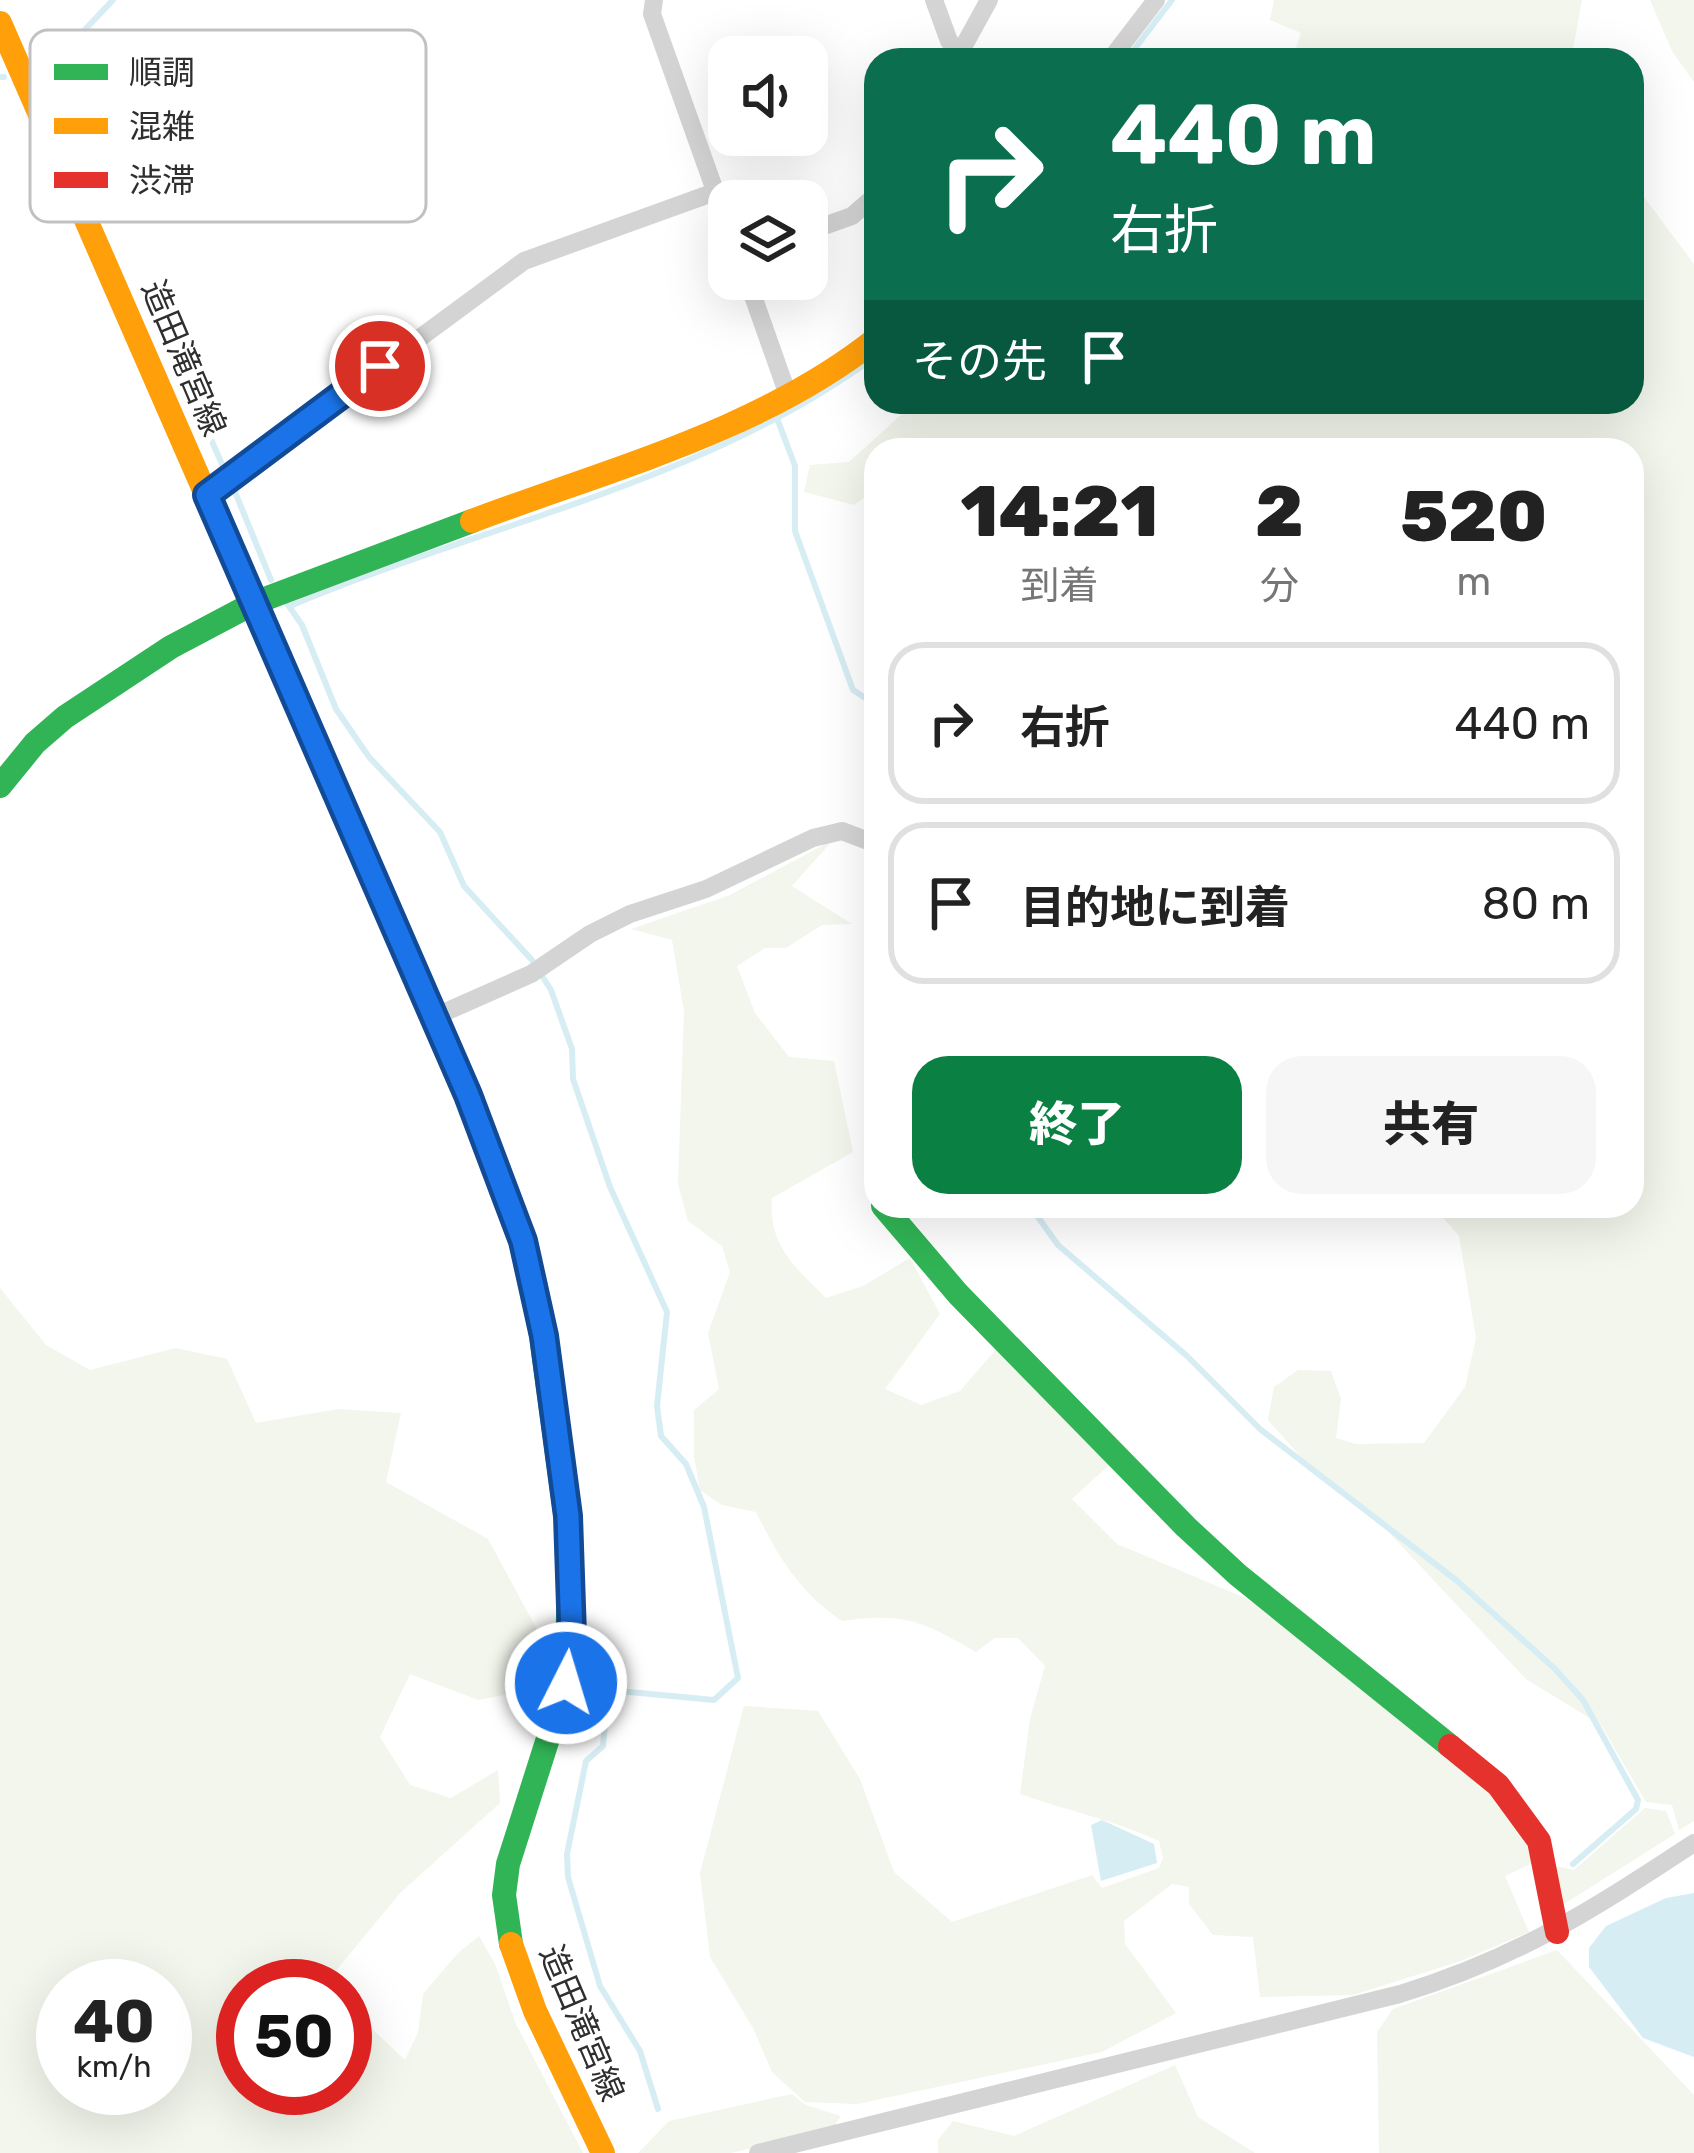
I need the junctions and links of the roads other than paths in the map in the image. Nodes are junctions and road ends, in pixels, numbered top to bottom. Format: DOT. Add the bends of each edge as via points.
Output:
graph roads {
  1 [pos="654,0"];
  2 [pos="934,0"];
  3 [pos="989,0"];
  4 [pos="1156,0"];
  5 [pos="0,23"];
  6 [pos="953,48"];
  7 [pos="963,48"];
  8 [pos="1119,48"];
  9 [pos="30,91"];
  10 [pos="711,180"];
  11 [pos="708,195"];
  12 [pos="864,206"];
  13 [pos="87,222"];
  14 [pos="828,225"];
  15 [pos="754,300"];
  16 [pos="864,348"];
  17 [pos="789,398"];
  18 [pos="207,495"];
  19 [pos="254,602"];
  20 [pos="0,786"];
  21 [pos="864,839"];
  22 [pos="434,1017"];
  23 [pos="893,1218"];
  24 [pos="1694,1843"];
  25 [pos="1557,1932"];
  26 [pos="603,2153"];
  27 [pos="758,2153"];
  1 -- 10 [label="street" via="652,14"];
  2 -- 6 [label="street"];
  3 -- 7 [label="street"];
  4 -- 8 [label="street"];
  5 -- 9 [label="main road, 造田滝宮線"];
  11 -- 18 [label="street" via="524,261"];
  12 -- 14 [label="street"];
  13 -- 18 [label="main road, 造田滝宮線"];
  15 -- 17 [label="street"];
  16 -- 17 [label="main road"];
  17 -- 19 [label="main road"];
  18 -- 19 [label="main road, 造田滝宮線"];
  19 -- 20 [label="main road" via="174,644 70,716"];
  19 -- 22 [label="main road, 造田滝宮線"];
  21 -- 22 [label="street" via="842,831 814,838 590,934 539,970"];
  22 -- 26 [label="main road, 造田滝宮線" via="523,1241 568,1516 566,1683 506,1875 506,1926"];
  23 -- 25 [label="main road" via="1186,1528 1498,1785 1539,1841"];
  24 -- 25 [label="street"];
  25 -- 27 [label="street" via="1478,1970 1400,1994"];
}
